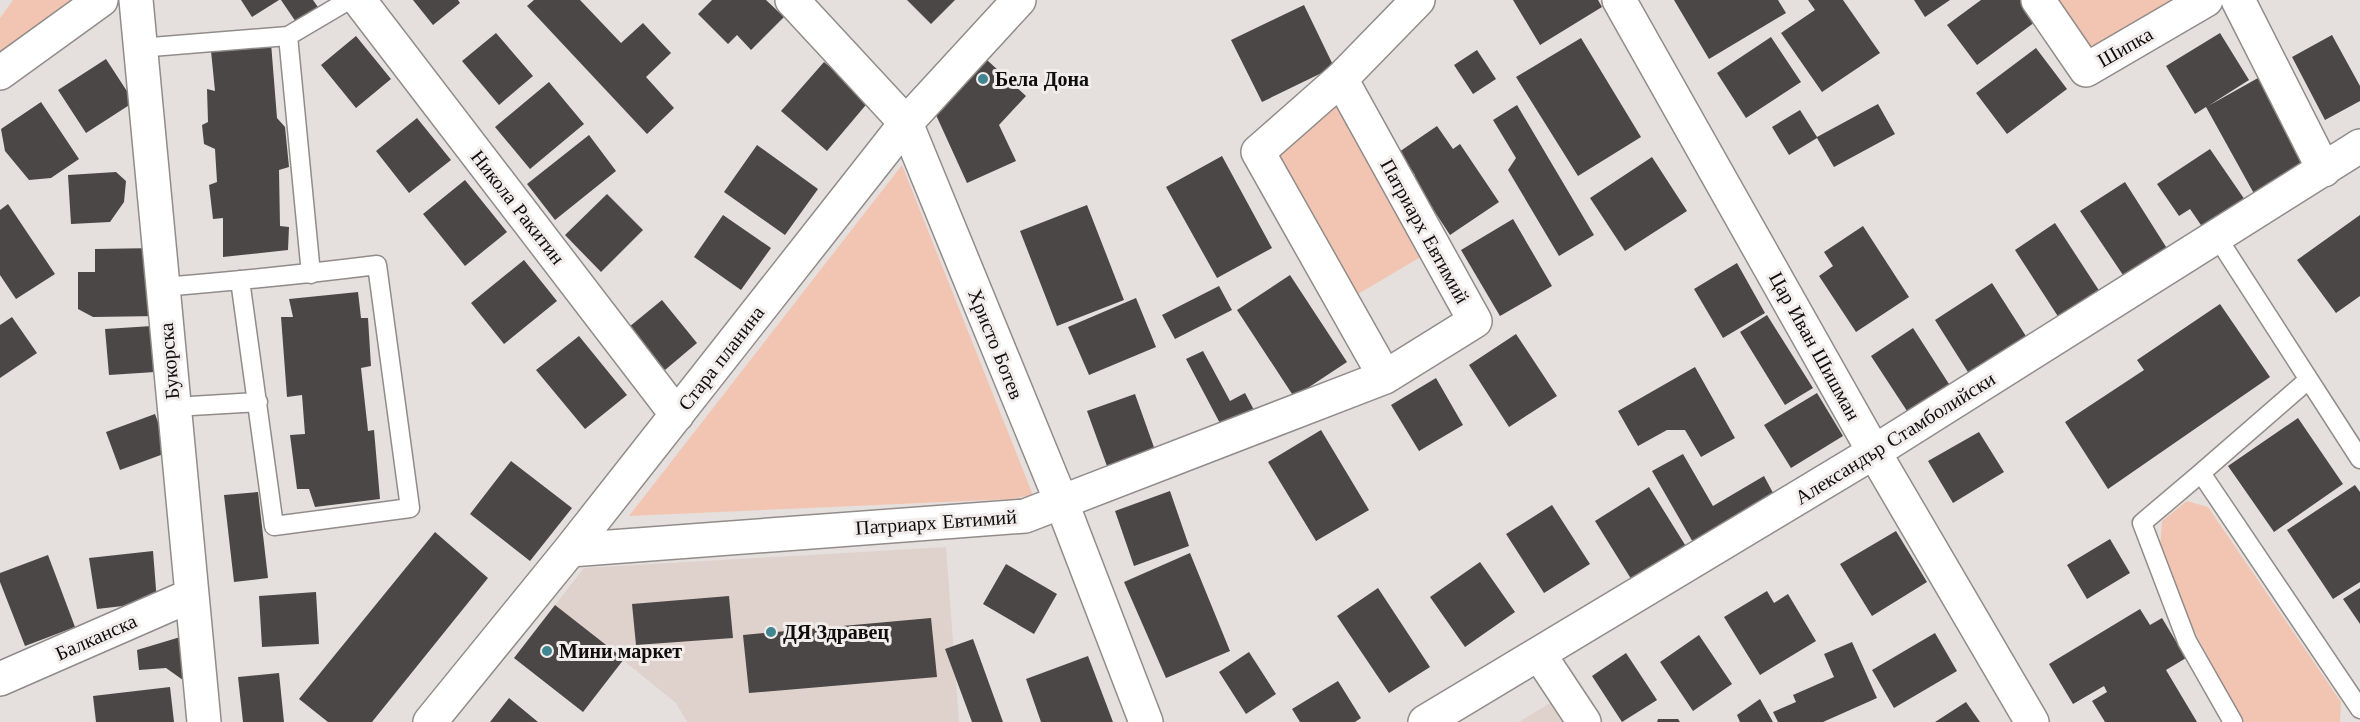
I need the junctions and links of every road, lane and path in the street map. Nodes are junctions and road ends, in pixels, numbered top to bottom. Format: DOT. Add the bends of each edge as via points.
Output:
graph roads {
  1 [pos="101,0"];
  2 [pos="136,0"];
  3 [pos="349,0"];
  4 [pos="358,0"];
  5 [pos="792,0"];
  6 [pos="1018,0"];
  7 [pos="1418,0"];
  8 [pos="1619,0"];
  9 [pos="2038,0"];
  10 [pos="2206,0"];
  11 [pos="2238,0"];
  12 [pos="288,36"];
  13 [pos="139,48"];
  14 [pos="0,73"];
  15 [pos="1341,79"];
  16 [pos="906,123"];
  17 [pos="2359,149"];
  18 [pos="2324,170"];
  19 [pos="2217,237"];
  20 [pos="311,274"];
  21 [pos="240,280"];
  22 [pos="163,288"];
  23 [pos="1385,377"];
  24 [pos="2308,380"];
  25 [pos="258,402"];
  26 [pos="174,407"];
  27 [pos="677,415"];
  28 [pos="1874,452"];
  29 [pos="2360,459"];
  30 [pos="2201,473"];
  31 [pos="1061,501"];
  32 [pos="570,549"];
  33 [pos="192,595"];
  34 [pos="1539,654"];
  35 [pos="0,679"];
  36 [pos="2360,709"];
  37 [pos="204,722"];
  38 [pos="430,722"];
  39 [pos="1146,722"];
  40 [pos="1425,722"];
  41 [pos="1584,722"];
  42 [pos="2032,722"];
  43 [pos="2232,722"];
  1 -- 14 [label="street"];
  2 -- 13 [label="street, Букорска"];
  3 -- 12 [label="lane"];
  4 -- 27 [label="street, Никола Ракитин"];
  5 -- 16 [label="street, Христо Ботев"];
  6 -- 16 [label="street, Стара планина"];
  7 -- 15 [label="street"];
  8 -- 28 [label="street, Цар Иван Шишман"];
  9 -- 10 [label="street, Шипка" via="2086,70"];
  11 -- 18 [label="street"];
  12 -- 13 [label="lane"];
  12 -- 20 [label="lane"];
  13 -- 22 [label="street, Букорска"];
  15 -- 23 [label="street" via="1258,152"];
  15 -- 23 [label="street, Патриарх Евтимий" via="1475,321"];
  16 -- 27 [label="street, Стара планина"];
  16 -- 31 [label="street, Христо Ботев"];
  17 -- 18 [label="street, Александър Стамболийски"];
  18 -- 19 [label="street, Александър Стамболийски"];
  19 -- 24 [label="lane"];
  19 -- 28 [label="street, Александър Стамболийски"];
  20 -- 21 [label="lane"];
  20 -- 25 [label="lane" via="377,265 410,508 274,526"];
  21 -- 22 [label="lane"];
  21 -- 25 [label="lane"];
  22 -- 26 [label="street, Букорска"];
  23 -- 31 [label="street, Патриарх Евтимий"];
  24 -- 29 [label="lane"];
  24 -- 30 [label="lane"];
  25 -- 26 [label="lane"];
  26 -- 33 [label="street, Букорска"];
  27 -- 32 [label="street, Стара планина"];
  28 -- 34 [label="street, Александър Стамболийски"];
  28 -- 42 [label="street, Цар Иван Шишман"];
  30 -- 36 [label="lane"];
  30 -- 43 [label="lane" via="2142,523 2187,641"];
  31 -- 32 [label="street, Патриарх Евтимий" via="1025,516"];
  31 -- 39 [label="street, Христо Ботев"];
  32 -- 38 [label="street, Стара планина"];
  33 -- 35 [label="street, Балканска"];
  33 -- 37 [label="street, Букорска"];
  34 -- 40 [label="street, Александър Стамболийски"];
  34 -- 41 [label="street"];
}
